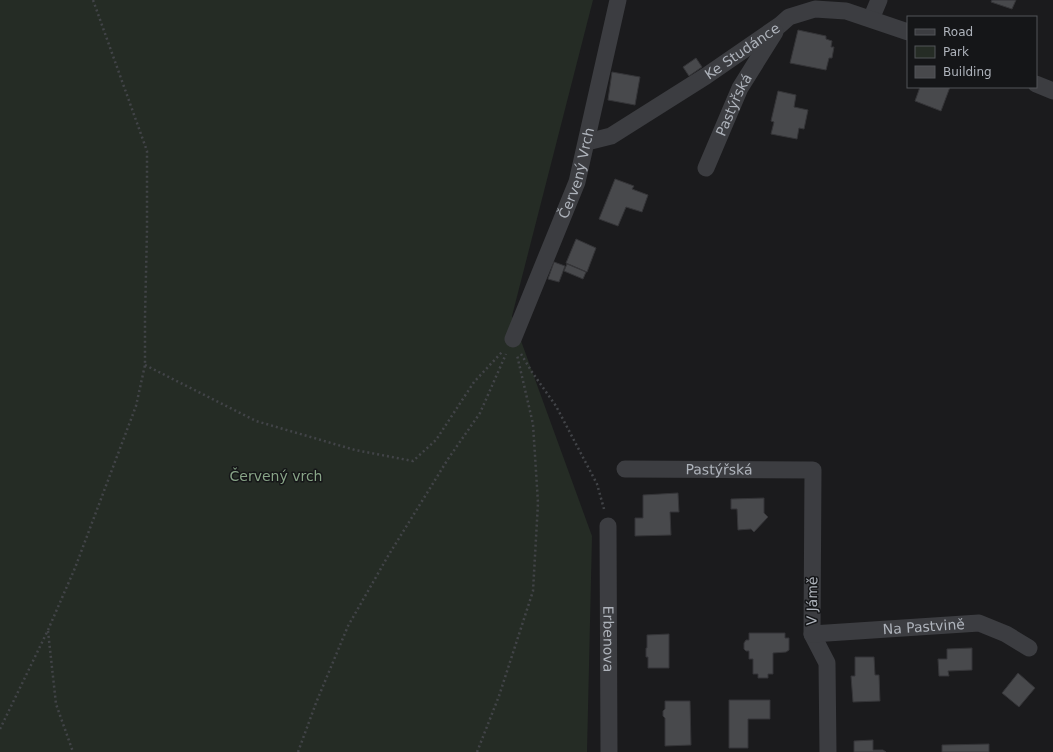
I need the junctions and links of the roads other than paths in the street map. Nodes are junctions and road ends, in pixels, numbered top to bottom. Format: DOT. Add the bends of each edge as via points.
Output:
graph roads {
  1 [pos="618,0"];
  2 [pos="879,0"];
  3 [pos="871,19"];
  4 [pos="780,25"];
  5 [pos="907,32"];
  6 [pos="1037,84"];
  7 [pos="1053,91"];
  8 [pos="587,142"];
  9 [pos="706,168"];
  10 [pos="513,339"];
  11 [pos="625,469"];
  12 [pos="813,470"];
  13 [pos="608,526"];
  14 [pos="812,634"];
  15 [pos="1029,648"];
  16 [pos="609,752"];
  17 [pos="828,752"];
  1 -- 8 [label="street, Červený Vrch"];
  2 -- 3 [label="street"];
  3 -- 4 [label="street, Ke Studánce" via="846,11 815,9 789,17"];
  3 -- 5 [label="street, Ke Studánce"];
  4 -- 8 [label="street, Ke Studánce" via="706,76 611,136"];
  4 -- 9 [label="street, Pastýřská" via="740,88"];
  6 -- 7 [label="street"];
  8 -- 10 [label="street, Červený Vrch" via="577,182"];
  11 -- 12 [label="street, Pastýřská"];
  12 -- 14 [label="street, V Jámě"];
  13 -- 16 [label="street, Erbenova"];
  14 -- 15 [label="street, Na Pastvině" via="979,623 1006,634"];
  14 -- 17 [label="street, V Jámě" via="827,663"];
}
